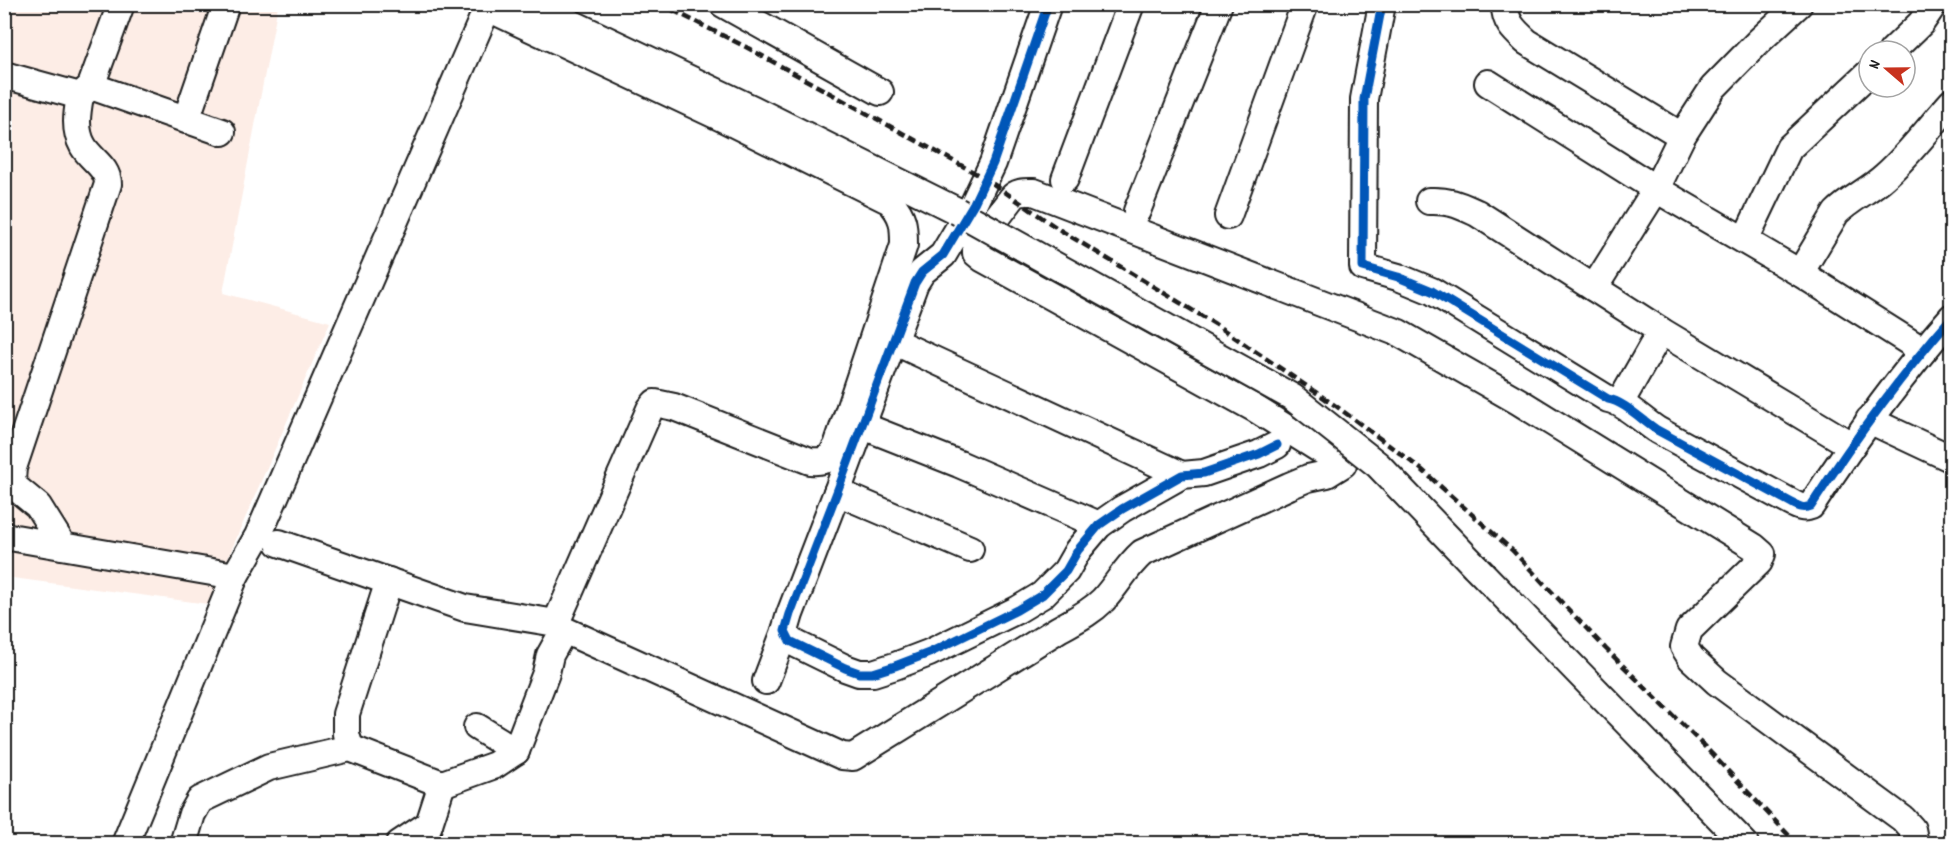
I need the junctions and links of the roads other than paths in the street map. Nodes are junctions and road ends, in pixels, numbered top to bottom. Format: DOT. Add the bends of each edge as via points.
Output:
graph roads {
  1 [pos="121,4"];
  2 [pos="226,4"];
  3 [pos="531,4"];
  4 [pos="723,4"];
  5 [pos="1048,4"];
  6 [pos="1131,4"];
  7 [pos="1220,4"];
  8 [pos="1305,4"];
  9 [pos="1382,4"];
  10 [pos="1505,4"];
  11 [pos="1799,4"];
  12 [pos="1934,4"];
  13 [pos="488,6"];
  14 [pos="1904,39"];
  15 [pos="4,75"];
  16 [pos="1488,83"];
  17 [pos="1857,83"];
  18 [pos="86,91"];
  19 [pos="880,92"];
  20 [pos="1952,102"];
  21 [pos="186,120"];
  22 [pos="222,132"];
  23 [pos="1682,136"];
  24 [pos="1065,179"];
  25 [pos="1656,189"];
  26 [pos="1429,201"];
  27 [pos="1137,211"];
  28 [pos="1228,216"];
  29 [pos="1745,240"];
  30 [pos="1800,273"];
  31 [pos="1594,288"];
  32 [pos="1952,317"];
  33 [pos="1661,331"];
  34 [pos="893,341"];
  35 [pos="1922,350"];
  36 [pos="1617,400"];
  37 [pos="1869,420"];
  38 [pos="862,426"];
  39 [pos="1277,445"];
  40 [pos="1851,445"];
  41 [pos="1952,459"];
  42 [pos="1182,475"];
  43 [pos="837,492"];
  44 [pos="1099,525"];
  45 [pos="4,536"];
  46 [pos="279,543"];
  47 [pos="63,546"];
  48 [pos="970,549"];
  49 [pos="235,576"];
  50 [pos="389,581"];
  51 [pos="560,626"];
  52 [pos="785,631"];
  53 [pos="766,681"];
  54 [pos="477,727"];
  55 [pos="350,748"];
  56 [pos="516,751"];
  57 [pos="442,784"];
  58 [pos="426,834"];
  59 [pos="124,843"];
  60 [pos="183,843"];
  61 [pos="399,843"];
  62 [pos="1745,843"];
  63 [pos="1915,843"];
  1 -- 18 [label="street"];
  2 -- 21 [label="street"];
  3 -- 62 [label="street, bridge" via="957,211 1292,397 1378,465"];
  4 -- 19 [label="street"];
  5 -- 34 [label="street" via="989,171 943,255 915,283"];
  6 -- 24 [label="street"];
  7 -- 27 [label="street"];
  8 -- 28 [label="street"];
  9 -- 36 [label="street" via="1364,99 1363,267 1432,291 1608,399"];
  10 -- 23 [label="street" via="1506,18 1527,42"];
  11 -- 23 [label="street" via="1713,88"];
  12 -- 14 [label="street"];
  13 -- 49 [label="street" via="258,536"];
  13 -- 51 [label="street" via="890,201 904,223 904,245 830,458 810,461 655,403"];
  15 -- 18 [label="street"];
  16 -- 25 [label="street"];
  17 -- 29 [label="street" via="1789,148"];
  18 -- 21 [label="street"];
  18 -- 47 [label="street" via="76,117 78,135 105,171 108,184 12,479 38,506"];
  20 -- 30 [label="street" via="1886,175 1836,213"];
  21 -- 22 [label="street"];
  23 -- 25 [label="street"];
  25 -- 29 [label="street"];
  25 -- 31 [label="street"];
  26 -- 31 [label="street" via="1455,203 1477,213"];
  29 -- 30 [label="street"];
  30 -- 35 [label="street"];
  31 -- 33 [label="street"];
  32 -- 35 [label="street"];
  33 -- 36 [label="street" via="1624,396"];
  33 -- 40 [label="street"];
  34 -- 38 [label="street"];
  34 -- 42 [label="street"];
  35 -- 37 [label="street"];
  36 -- 40 [label="street" via="1658,430 1800,507 1811,506"];
  37 -- 40 [label="street"];
  37 -- 41 [label="street"];
  38 -- 43 [label="street"];
  38 -- 44 [label="street"];
  39 -- 42 [label="street" via="1204,473"];
  42 -- 44 [label="street"];
  43 -- 48 [label="street"];
  43 -- 52 [label="street"];
  44 -- 52 [label="street" via="1066,571 1042,595 950,643 895,666 873,673 845,669 790,641"];
  45 -- 47 [label="street"];
  46 -- 50 [label="street"];
  47 -- 49 [label="street"];
  49 -- 59 [label="street"];
  50 -- 51 [label="street" via="465,608"];
  50 -- 55 [label="street" via="346,714"];
  51 -- 56 [label="street"];
  51 -- 63 [label="street" via="842,756 854,757 1089,612 1142,553 1343,464 1254,408 976,253 976,245 1014,194 1034,192 1399,333 1518,400 1754,547 1762,554 1759,562 1689,630 1684,647 1690,658 1717,682 1903,819 1912,829"];
  52 -- 53 [label="street"];
  54 -- 56 [label="street"];
  55 -- 57 [label="street"];
  55 -- 60 [label="street" via="268,767 200,800"];
  56 -- 57 [label="street" via="495,765"];
  57 -- 58 [label="street"];
  58 -- 61 [label="street"];
}
